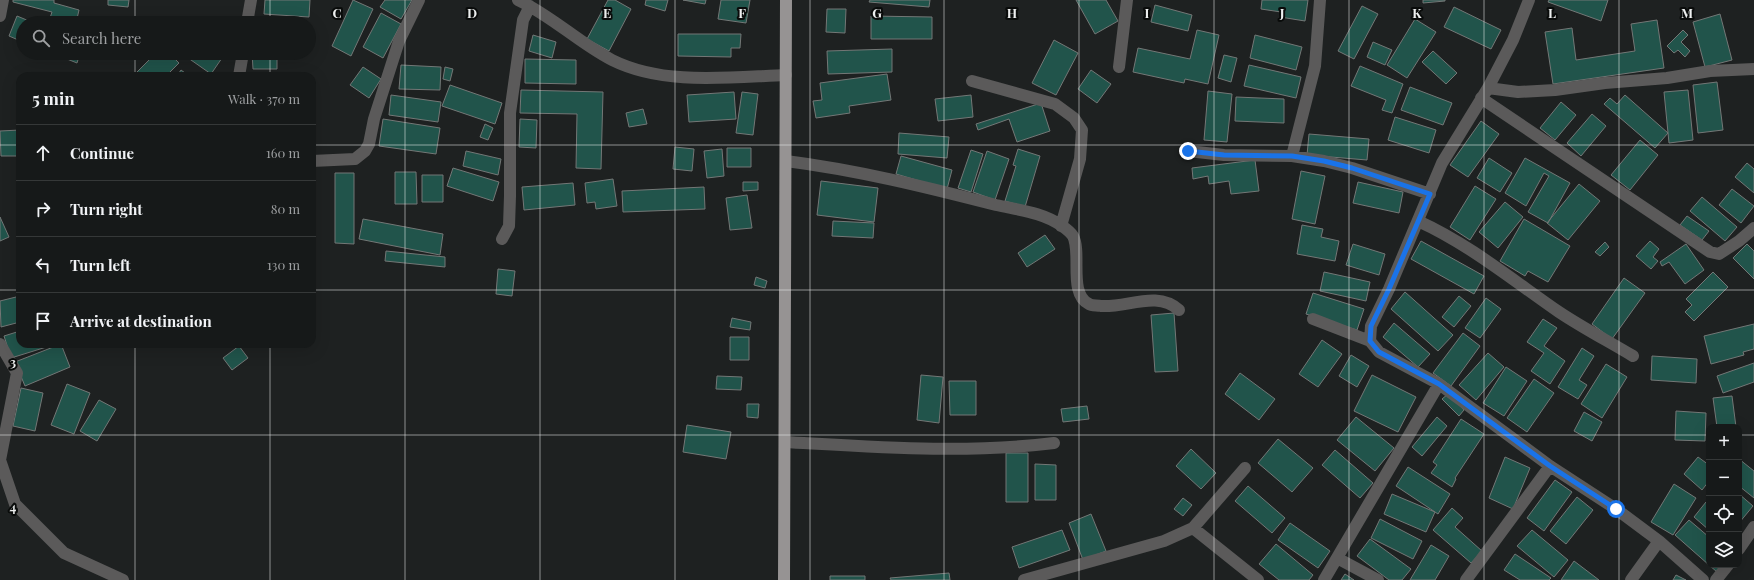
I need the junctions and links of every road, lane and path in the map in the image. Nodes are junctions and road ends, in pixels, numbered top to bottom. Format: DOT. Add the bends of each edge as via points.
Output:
graph roads {
  1 [pos="3,0"];
  2 [pos="251,0"];
  3 [pos="419,0"];
  4 [pos="518,0"];
  5 [pos="786,0"];
  6 [pos="1127,0"];
  7 [pos="1320,0"];
  8 [pos="1529,0"];
  9 [pos="530,6"];
  10 [pos="0,16"];
  11 [pos="248,16"];
  12 [pos="242,60"];
  13 [pos="1119,67"];
  14 [pos="1754,69"];
  15 [pos="240,72"];
  16 [pos="786,76"];
  17 [pos="972,81"];
  18 [pos="1488,88"];
  19 [pos="1481,98"];
  20 [pos="1188,151"];
  21 [pos="1292,156"];
  22 [pos="316,161"];
  23 [pos="786,161"];
  24 [pos="1430,194"];
  25 [pos="1418,222"];
  26 [pos="1061,226"];
  27 [pos="1754,228"];
  28 [pos="502,239"];
  29 [pos="1179,310"];
  30 [pos="1313,320"];
  31 [pos="1370,341"];
  32 [pos="0,344"];
  33 [pos="1632,356"];
  34 [pos="1439,384"];
  35 [pos="785,442"];
  36 [pos="1054,443"];
  37 [pos="0,460"];
  38 [pos="1550,466"];
  39 [pos="1245,468"];
  40 [pos="1754,527"];
  41 [pos="1193,528"];
  42 [pos="1659,541"];
  43 [pos="1742,545"];
  44 [pos="1337,558"];
  45 [pos="1726,568"];
  46 [pos="123,580"];
  47 [pos="784,580"];
  48 [pos="1024,580"];
  49 [pos="1258,580"];
  50 [pos="1324,580"];
  51 [pos="1378,580"];
  52 [pos="1466,580"];
  53 [pos="1631,580"];
  54 [pos="1703,580"];
  55 [pos="1716,580"];
  1 -- 10 [label="street"];
  2 -- 11 [label="street"];
  3 -- 22 [label="street" via="399,41 365,151 355,159"];
  4 -- 9 [label="street"];
  5 -- 16 [label="main road"];
  6 -- 13 [label="street"];
  7 -- 21 [label="street" via="1315,66"];
  8 -- 18 [label="street" via="1513,40"];
  9 -- 16 [label="street" via="565,28 584,44 636,70 681,77"];
  9 -- 28 [label="street" via="523,20 512,91 509,226"];
  12 -- 15 [label="street"];
  14 -- 18 [label="street" via="1710,71 1555,90 1518,92"];
  16 -- 23 [label="main road"];
  17 -- 26 [label="street" via="1055,104 1074,118 1082,130 1080,160"];
  18 -- 19 [label="street"];
  19 -- 24 [label="street" via="1442,163"];
  19 -- 27 [label="street" via="1710,252 1719,254 1740,241"];
  20 -- 21 [label="street" via="1224,155"];
  21 -- 24 [label="street" via="1352,168"];
  23 -- 26 [label="street" via="834,167 916,184 1040,215"];
  23 -- 35 [label="main road"];
  24 -- 25 [label="street"];
  25 -- 31 [label="street" via="1371,326"];
  25 -- 33 [label="street" via="1436,230 1494,266 1560,312"];
  26 -- 29 [label="street" via="1073,236 1076,283 1082,299 1089,305 1112,307 1156,300 1172,304"];
  30 -- 31 [label="street"];
  31 -- 34 [label="street" via="1379,352"];
  32 -- 37 [label="street" via="17,373"];
  34 -- 38 [label="street"];
  34 -- 44 [label="street"];
  35 -- 36 [label="street" via="925,449 1014,448"];
  35 -- 47 [label="main road"];
  37 -- 46 [label="street" via="14,504 64,553"];
  38 -- 42 [label="street"];
  38 -- 52 [label="street"];
  39 -- 41 [label="street"];
  40 -- 43 [label="street"];
  41 -- 48 [label="street" via="1164,542"];
  41 -- 49 [label="street"];
  42 -- 53 [label="street"];
  42 -- 54 [label="street"];
  44 -- 50 [label="street"];
  44 -- 51 [label="street"];
  45 -- 55 [label="street"];
}
